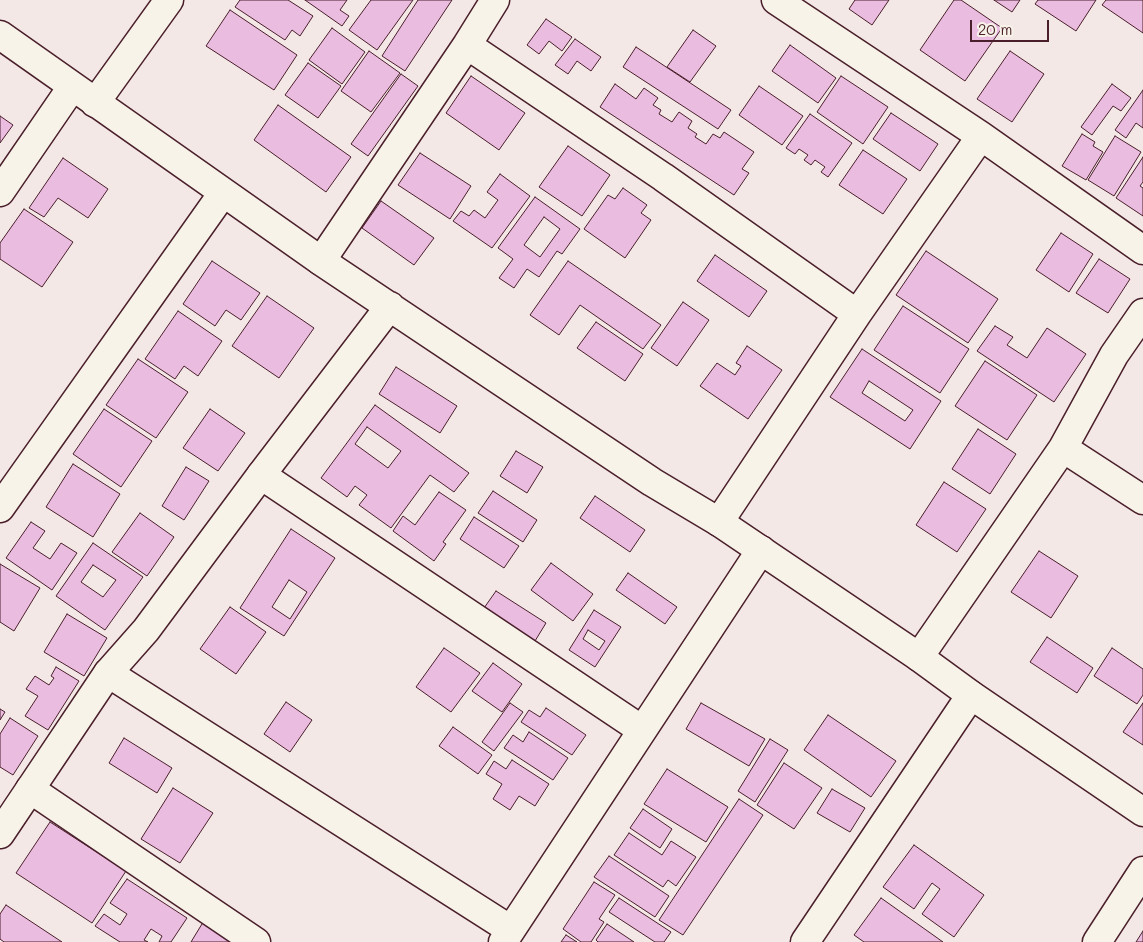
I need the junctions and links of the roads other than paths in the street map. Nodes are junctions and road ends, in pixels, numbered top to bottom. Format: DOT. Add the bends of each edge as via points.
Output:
graph roads {
  1 [pos="169,0"];
  2 [pos="495,0"];
  3 [pos="776,0"];
  4 [pos="0,35"];
  5 [pos="467,45"];
  6 [pos="72,87"];
  7 [pos="95,103"];
  8 [pos="981,136"];
  9 [pos="0,192"];
  10 [pos="223,193"];
  11 [pos="1143,250"];
  12 [pos="322,261"];
  13 [pos="390,306"];
  14 [pos="1143,313"];
  15 [pos="857,314"];
  16 [pos="1063,448"];
  17 [pos="261,475"];
  18 [pos="1143,500"];
  19 [pos="0,508"];
  20 [pos="719,522"];
  21 [pos="761,550"];
  22 [pos="919,656"];
  23 [pos="108,673"];
  24 [pos="971,695"];
  25 [pos="642,730"];
  26 [pos="30,789"];
  27 [pos="1143,812"];
  28 [pos="0,834"];
  29 [pos="1143,871"];
  30 [pos="507,936"];
  31 [pos="256,942"];
  32 [pos="805,942"];
  33 [pos="1097,942"];
  1 -- 7 [label="street"];
  2 -- 5 [label="street"];
  3 -- 8 [label="street"];
  4 -- 6 [label="street"];
  5 -- 12 [label="street"];
  5 -- 15 [label="street" via="663,177"];
  6 -- 7 [label="street"];
  6 -- 9 [label="street"];
  7 -- 10 [label="street"];
  8 -- 11 [label="street"];
  8 -- 15 [label="street"];
  10 -- 12 [label="street"];
  10 -- 19 [label="street"];
  12 -- 13 [label="street"];
  13 -- 17 [label="street"];
  13 -- 20 [label="street" via="652,482"];
  14 -- 16 [label="street" via="1114,355"];
  15 -- 20 [label="street"];
  16 -- 18 [label="street"];
  16 -- 22 [label="street"];
  17 -- 23 [label="street" via="146,630"];
  17 -- 25 [label="street"];
  20 -- 21 [label="street"];
  21 -- 22 [label="street"];
  21 -- 25 [label="street"];
  22 -- 24 [label="street"];
  23 -- 26 [label="street"];
  23 -- 30 [label="street"];
  24 -- 27 [label="street"];
  24 -- 32 [label="street"];
  25 -- 30 [label="street"];
  26 -- 28 [label="street"];
  26 -- 31 [label="street"];
  29 -- 33 [label="street"];
}
